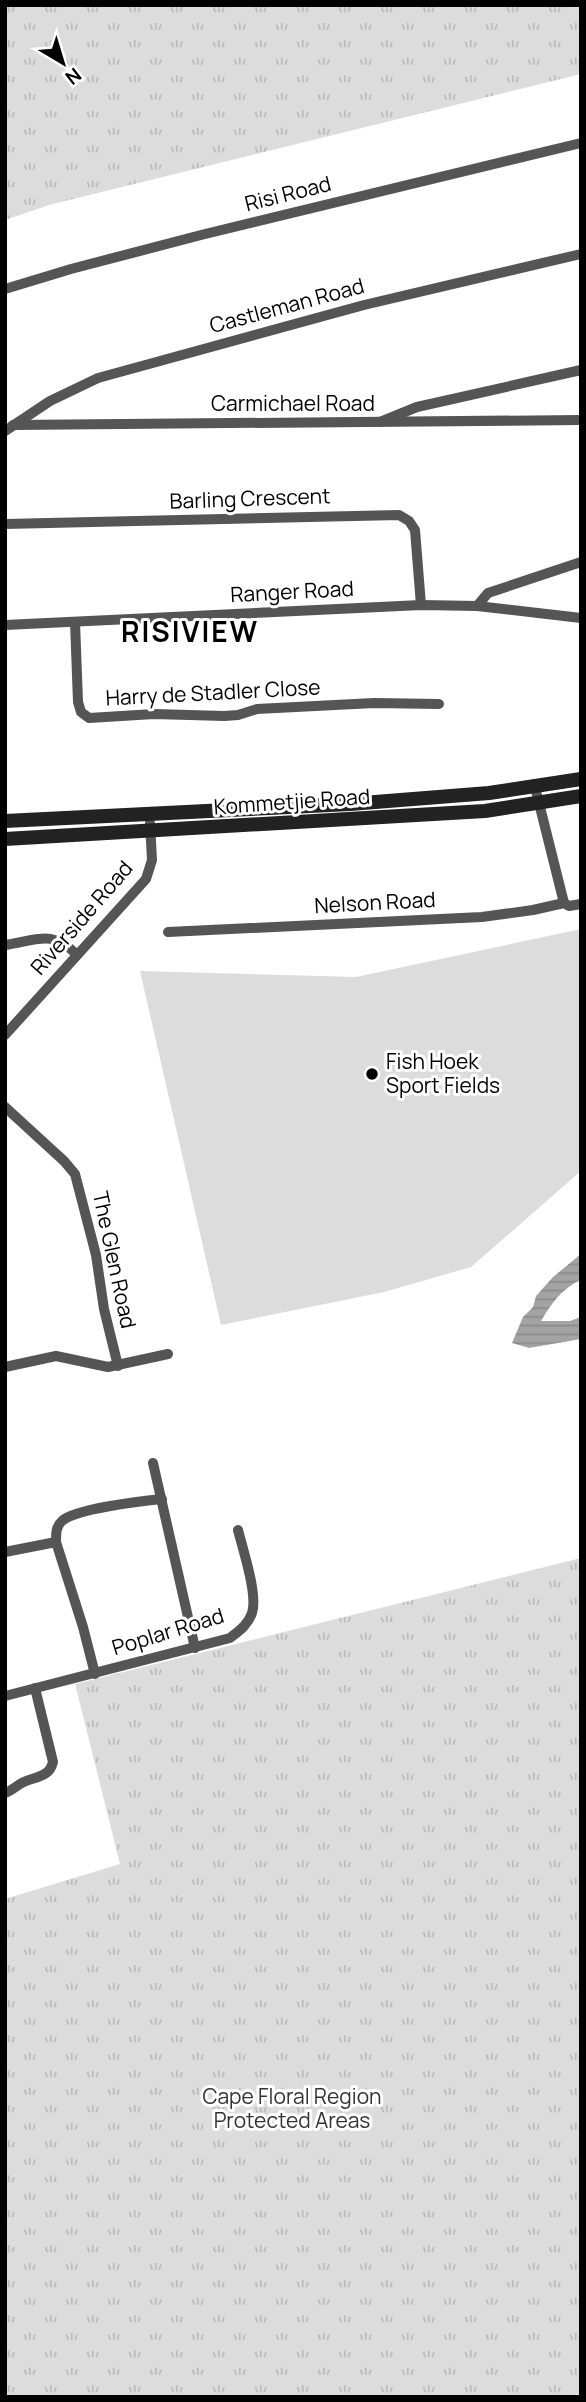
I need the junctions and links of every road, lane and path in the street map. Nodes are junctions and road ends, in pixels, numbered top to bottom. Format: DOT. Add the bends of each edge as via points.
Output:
graph roads {
  1 [pos="581,143"];
  2 [pos="581,254"];
  3 [pos="5,289"];
  4 [pos="581,370"];
  5 [pos="581,420"];
  6 [pos="378,423"];
  7 [pos="8,427"];
  8 [pos="5,524"];
  9 [pos="581,562"];
  10 [pos="421,605"];
  11 [pos="477,606"];
  12 [pos="581,618"];
  13 [pos="75,622"];
  14 [pos="5,625"];
  15 [pos="439,704"];
  16 [pos="581,779"];
  17 [pos="535,787"];
  18 [pos="581,796"];
  19 [pos="538,804"];
  20 [pos="149,813"];
  21 [pos="5,821"];
  22 [pos="151,832"];
  23 [pos="5,839"];
  24 [pos="564,903"];
  25 [pos="581,904"];
  26 [pos="169,932"];
  27 [pos="5,944"];
  28 [pos="77,956"];
  29 [pos="5,1035"];
  30 [pos="5,1107"];
  31 [pos="169,1354"];
  32 [pos="118,1366"];
  33 [pos="5,1367"];
  34 [pos="153,1463"];
  35 [pos="162,1499"];
  36 [pos="238,1530"];
  37 [pos="56,1542"];
  38 [pos="5,1552"];
  39 [pos="195,1648"];
  40 [pos="95,1674"];
  41 [pos="35,1688"];
  42 [pos="5,1696"];
  43 [pos="5,1793"];
  1 -- 3 [label="street, Risi Road" via="188,239"];
  2 -- 7 [label="street, Castleman Road" via="364,305 98,378"];
  4 -- 6 [label="street" via="417,407"];
  5 -- 6 [label="street, Carmichael Road"];
  6 -- 7 [label="street, Carmichael Road"];
  8 -- 10 [label="street, Barling Crescent" via="399,515 415,530"];
  9 -- 11 [label="street" via="488,593"];
  10 -- 11 [label="street, Ranger Road"];
  10 -- 13 [label="street, Ranger Road"];
  11 -- 12 [label="street, Ranger Road"];
  13 -- 14 [label="street, Ranger Road"];
  13 -- 15 [label="street, Harry de Stadler Close" via="78,702 89,718 223,716 257,709 374,703"];
  16 -- 17 [label="main road, Kommetjie Road"];
  17 -- 19 [label="street"];
  17 -- 20 [label="main road, Kommetjie Road" via="350,804"];
  18 -- 19 [label="main road, Kommetjie Road"];
  19 -- 22 [label="main road, Kommetjie Road"];
  19 -- 24 [label="street"];
  20 -- 21 [label="main road, Kommetjie Road"];
  20 -- 22 [label="street, Riverside Road"];
  22 -- 23 [label="main road, Kommetjie Road"];
  22 -- 28 [label="street, Riverside Road" via="152,860 146,878"];
  24 -- 25 [label="street, Nelson Road"];
  24 -- 26 [label="street, Nelson Road" via="482,917"];
  27 -- 28 [label="street" via="53,938"];
  28 -- 29 [label="street, Riverside Road"];
  30 -- 32 [label="street, The Glen Road" via="75,1174"];
  31 -- 32 [label="street"];
  32 -- 33 [label="street" via="101,1367 56,1356"];
  34 -- 35 [label="street"];
  35 -- 37 [label="street" via="72,1515 59,1523"];
  35 -- 39 [label="street"];
  36 -- 39 [label="street, Poplar Road" via="253,1612 244,1627 229,1638"];
  37 -- 38 [label="street"];
  37 -- 40 [label="street"];
  39 -- 40 [label="street, Poplar Road"];
  40 -- 41 [label="street, Poplar Road"];
  41 -- 42 [label="street, Poplar Road"];
  41 -- 43 [label="street" via="52,1767"];
}
